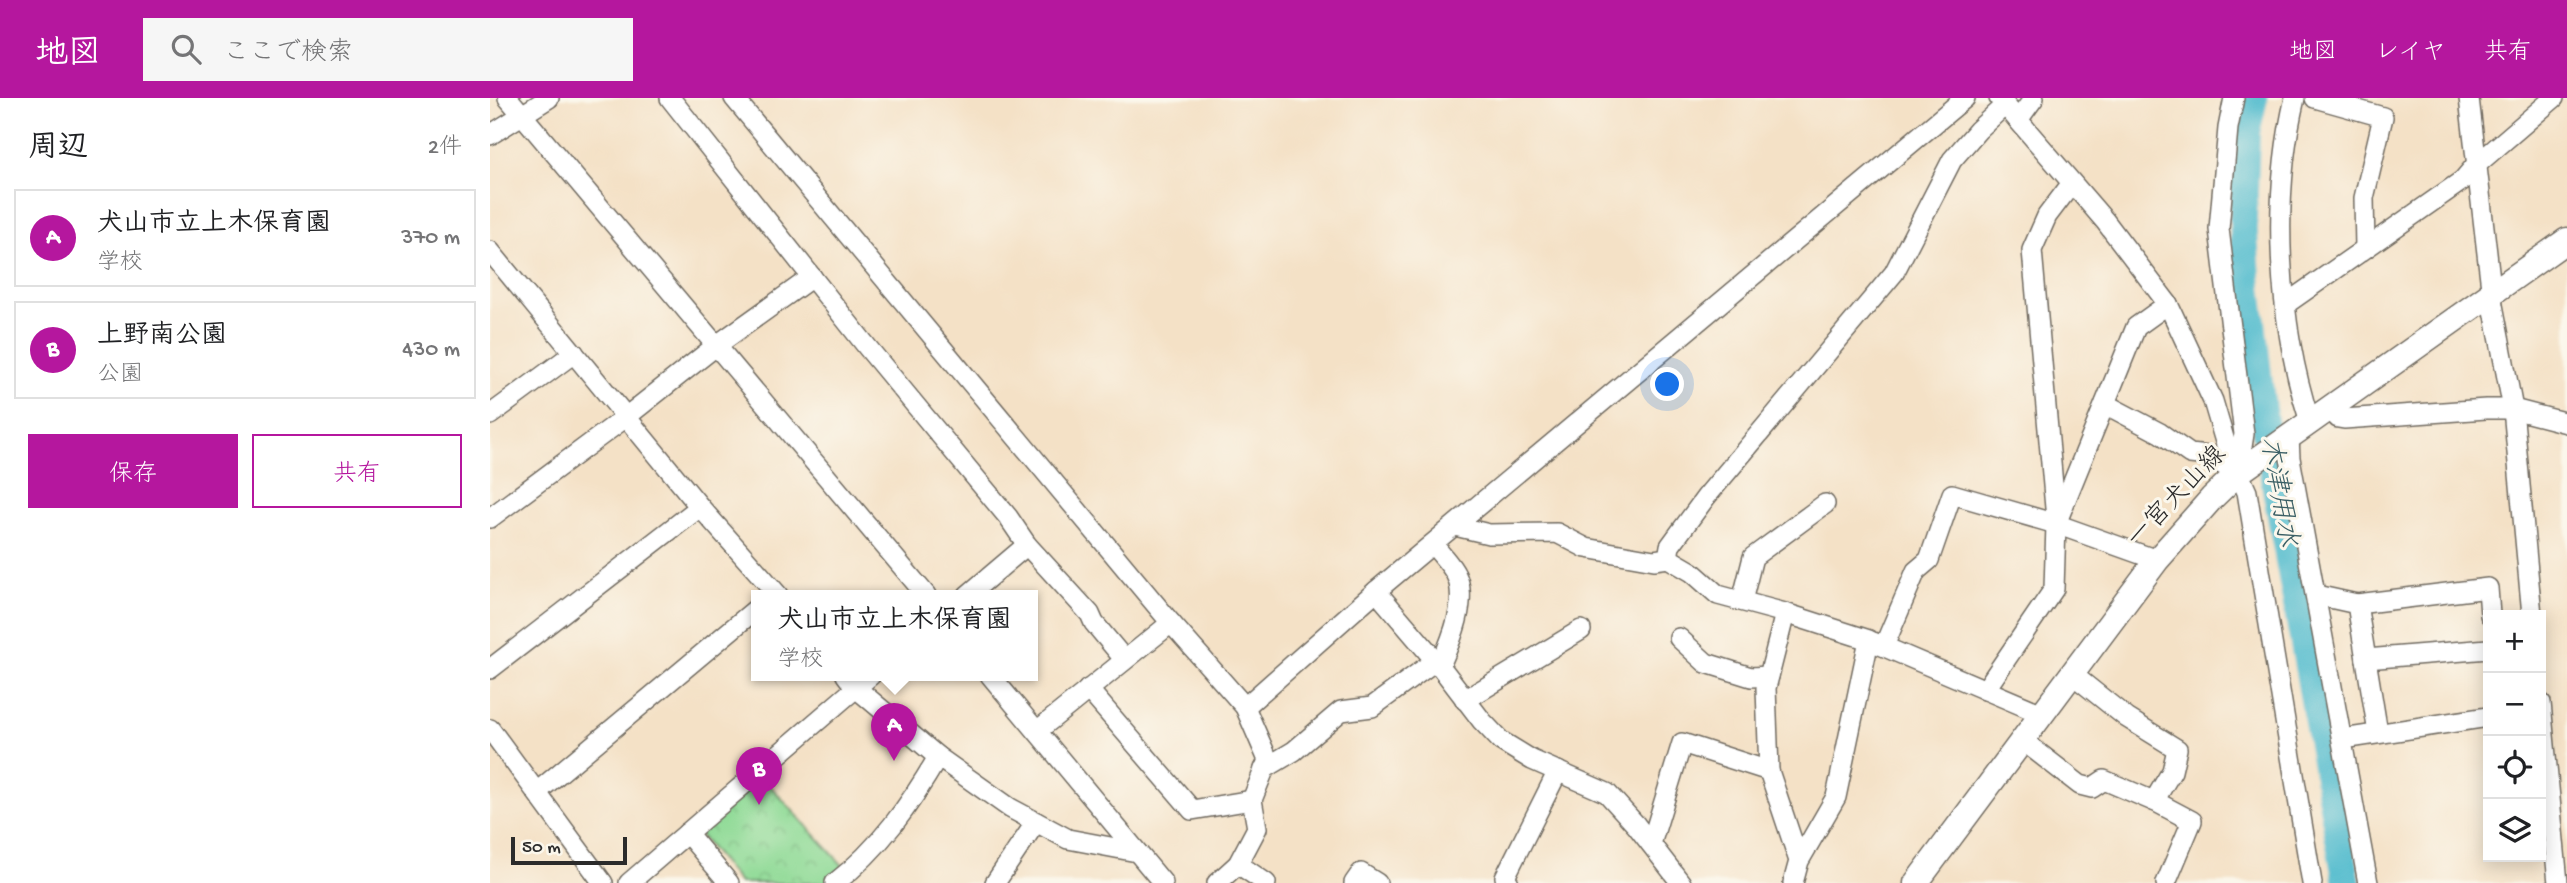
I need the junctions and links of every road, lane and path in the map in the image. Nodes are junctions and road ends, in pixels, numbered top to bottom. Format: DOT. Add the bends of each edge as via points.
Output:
graph roads {
  1 [pos="508,98"];
  2 [pos="549,98"];
  3 [pos="670,98"];
  4 [pos="734,98"];
  5 [pos="1965,98"];
  6 [pos="2034,98"];
  7 [pos="2234,98"];
  8 [pos="2295,98"];
  9 [pos="2315,98"];
  10 [pos="2469,98"];
  11 [pos="2554,98"];
  12 [pos="2007,108"];
  13 [pos="522,116"];
  14 [pos="490,135"];
  15 [pos="2475,166"];
  16 [pos="2072,183"];
  17 [pos="2567,240"];
  18 [pos="2365,248"];
  19 [pos="490,251"];
  20 [pos="811,277"];
  21 [pos="2492,294"];
  22 [pos="2168,304"];
  23 [pos="2286,304"];
  24 [pos="717,345"];
  25 [pos="573,353"];
  26 [pos="2105,404"];
  27 [pos="2513,409"];
  28 [pos="2320,414"];
  29 [pos="490,415"];
  30 [pos="626,417"];
  31 [pos="2567,423"];
  32 [pos="2289,437"];
  33 [pos="2238,473"];
  34 [pos="1825,504"];
  35 [pos="700,507"];
  36 [pos="490,518"];
  37 [pos="2056,524"];
  38 [pos="1455,526"];
  39 [pos="1433,544"];
  40 [pos="1027,545"];
  41 [pos="1668,558"];
  42 [pos="2157,561"];
  43 [pos="773,590"];
  44 [pos="922,590"];
  45 [pos="974,590"];
  46 [pos="1376,591"];
  47 [pos="2316,596"];
  48 [pos="1742,601"];
  49 [pos="2357,604"];
  50 [pos="2490,610"];
  51 [pos="2532,610"];
  52 [pos="751,613"];
  53 [pos="1785,614"];
  54 [pos="1171,623"];
  55 [pos="1581,630"];
  56 [pos="1679,638"];
  57 [pos="1877,643"];
  58 [pos="2483,649"];
  59 [pos="1124,659"];
  60 [pos="2366,660"];
  61 [pos="1437,663"];
  62 [pos="490,669"];
  63 [pos="2072,674"];
  64 [pos="1769,676"];
  65 [pos="856,681"];
  66 [pos="860,681"];
  67 [pos="995,681"];
  68 [pos="1088,689"];
  69 [pos="1985,690"];
  70 [pos="1465,700"];
  71 [pos="1245,707"];
  72 [pos="2042,714"];
  73 [pos="2483,718"];
  74 [pos="490,729"];
  75 [pos="1037,732"];
  76 [pos="2378,733"];
  77 [pos="2544,736"];
  78 [pos="2343,739"];
  79 [pos="2022,740"];
  80 [pos="938,757"];
  81 [pos="1264,769"];
  82 [pos="1558,771"];
  83 [pos="1769,771"];
  84 [pos="537,792"];
  85 [pos="1252,800"];
  86 [pos="2154,802"];
  87 [pos="1036,822"];
  88 [pos="687,833"];
  89 [pos="1651,844"];
  90 [pos="1137,852"];
  91 [pos="1799,861"];
  92 [pos="1238,864"];
  93 [pos="603,883"];
  94 [pos="629,883"];
  95 [pos="729,883"];
  96 [pos="835,883"];
  97 [pos="995,883"];
  98 [pos="1163,883"];
  99 [pos="1217,883"];
  100 [pos="1266,883"];
  101 [pos="1354,883"];
  102 [pos="1377,883"];
  103 [pos="1509,883"];
  104 [pos="1681,883"];
  105 [pos="1793,883"];
  106 [pos="1916,883"];
  107 [pos="2166,883"];
  108 [pos="2312,883"];
  109 [pos="2368,883"];
  110 [pos="2558,883"];
  1 -- 13 [label="street"];
  2 -- 13 [label="street"];
  3 -- 20 [label="street"];
  4 -- 54 [label="street"];
  5 -- 38 [label="street"];
  6 -- 12 [label="street"];
  7 -- 33 [label="street" via="2219,229 2244,435"];
  8 -- 23 [label="street" via="2283,172 2280,254"];
  9 -- 18 [label="street" via="2382,117 2364,198"];
  10 -- 15 [label="street"];
  11 -- 15 [label="street"];
  12 -- 16 [label="street"];
  12 -- 41 [label="street" via="1978,130 1952,160 1894,273 1706,498 1670,546"];
  13 -- 14 [label="street"];
  13 -- 24 [label="street"];
  15 -- 18 [label="street" via="2463,180"];
  15 -- 21 [label="street"];
  16 -- 22 [label="street"];
  16 -- 37 [label="street" via="2047,216 2032,250"];
  17 -- 21 [label="main road, 一宮犬山線"];
  18 -- 23 [label="street"];
  19 -- 25 [label="street"];
  20 -- 24 [label="street"];
  20 -- 40 [label="street" via="1009,517"];
  21 -- 27 [label="street"];
  21 -- 28 [label="main road, 一宮犬山線"];
  22 -- 26 [label="street" via="2136,327"];
  22 -- 33 [label="street" via="2213,401"];
  23 -- 28 [label="street" via="2301,389"];
  24 -- 30 [label="street"];
  24 -- 44 [label="street"];
  25 -- 29 [label="street"];
  25 -- 30 [label="street"];
  26 -- 33 [label="street" via="2190,454 2208,456"];
  26 -- 37 [label="street"];
  27 -- 28 [label="street" via="2344,419"];
  27 -- 31 [label="street"];
  27 -- 51 [label="street"];
  28 -- 32 [label="main road, 一宮犬山線"];
  30 -- 35 [label="street"];
  30 -- 36 [label="street"];
  32 -- 33 [label="main road, 一宮犬山線"];
  32 -- 47 [label="street"];
  33 -- 42 [label="main road, 一宮犬山線"];
  33 -- 108 [label="street" via="2247,492 2256,539"];
  34 -- 48 [label="street" via="1753,557"];
  35 -- 43 [label="street"];
  35 -- 62 [label="street"];
  37 -- 42 [label="street"];
  37 -- 57 [label="street" via="1952,494 1930,560 1916,571"];
  37 -- 69 [label="street" via="2054,589"];
  38 -- 39 [label="street"];
  38 -- 41 [label="street" via="1489,534 1557,533 1586,548 1654,560"];
  39 -- 46 [label="street"];
  39 -- 61 [label="street" via="1459,585 1454,634"];
  40 -- 45 [label="street"];
  40 -- 59 [label="street"];
  41 -- 48 [label="street" via="1718,595"];
  42 -- 63 [label="main road, 一宮犬山線"];
  46 -- 61 [label="street"];
  46 -- 71 [label="street"];
  47 -- 49 [label="street"];
  47 -- 78 [label="street"];
  48 -- 53 [label="street"];
  49 -- 50 [label="street" via="2488,588"];
  49 -- 60 [label="street"];
  52 -- 84 [label="street"];
  53 -- 57 [label="street"];
  53 -- 64 [label="street"];
  54 -- 59 [label="street"];
  54 -- 71 [label="street"];
  55 -- 70 [label="street"];
  56 -- 64 [label="street" via="1706,663 1751,677"];
  57 -- 69 [label="street"];
  57 -- 91 [label="street" via="1836,797"];
  58 -- 60 [label="street"];
  59 -- 68 [label="street"];
  60 -- 76 [label="street"];
  61 -- 70 [label="street"];
  61 -- 81 [label="street" via="1372,707 1341,711 1294,751"];
  63 -- 72 [label="main road, 一宮犬山線"];
  63 -- 86 [label="street" via="2127,718 2177,749 2172,771"];
  64 -- 83 [label="street"];
  65 -- 88 [label="street"];
  66 -- 80 [label="street"];
  67 -- 75 [label="street"];
  68 -- 75 [label="street"];
  68 -- 85 [label="street" via="1192,810"];
  69 -- 72 [label="street"];
  70 -- 82 [label="street" via="1501,741"];
  71 -- 81 [label="street" via="1268,760"];
  72 -- 79 [label="main road, 一宮犬山線"];
  73 -- 76 [label="street"];
  74 -- 84 [label="street"];
  75 -- 90 [label="street"];
  76 -- 78 [label="street"];
  77 -- 110 [label="street"];
  78 -- 109 [label="street"];
  79 -- 86 [label="street" via="2084,788 2104,780"];
  79 -- 106 [label="main road, 一宮犬山線"];
  80 -- 87 [label="street"];
  80 -- 96 [label="street" via="888,833"];
  81 -- 85 [label="street"];
  82 -- 89 [label="street" via="1607,793"];
  82 -- 103 [label="street" via="1505,877"];
  83 -- 89 [label="street" via="1682,743"];
  83 -- 91 [label="street"];
  84 -- 93 [label="street"];
  85 -- 92 [label="street" via="1257,828"];
  86 -- 107 [label="street" via="2192,821"];
  87 -- 90 [label="street" via="1068,839"];
  87 -- 97 [label="street"];
  88 -- 94 [label="street"];
  88 -- 95 [label="street"];
  89 -- 104 [label="street"];
  90 -- 98 [label="street"];
  91 -- 105 [label="street"];
  92 -- 99 [label="street"];
  92 -- 100 [label="street"];
  101 -- 102 [label="street" via="1361,873"];
}
